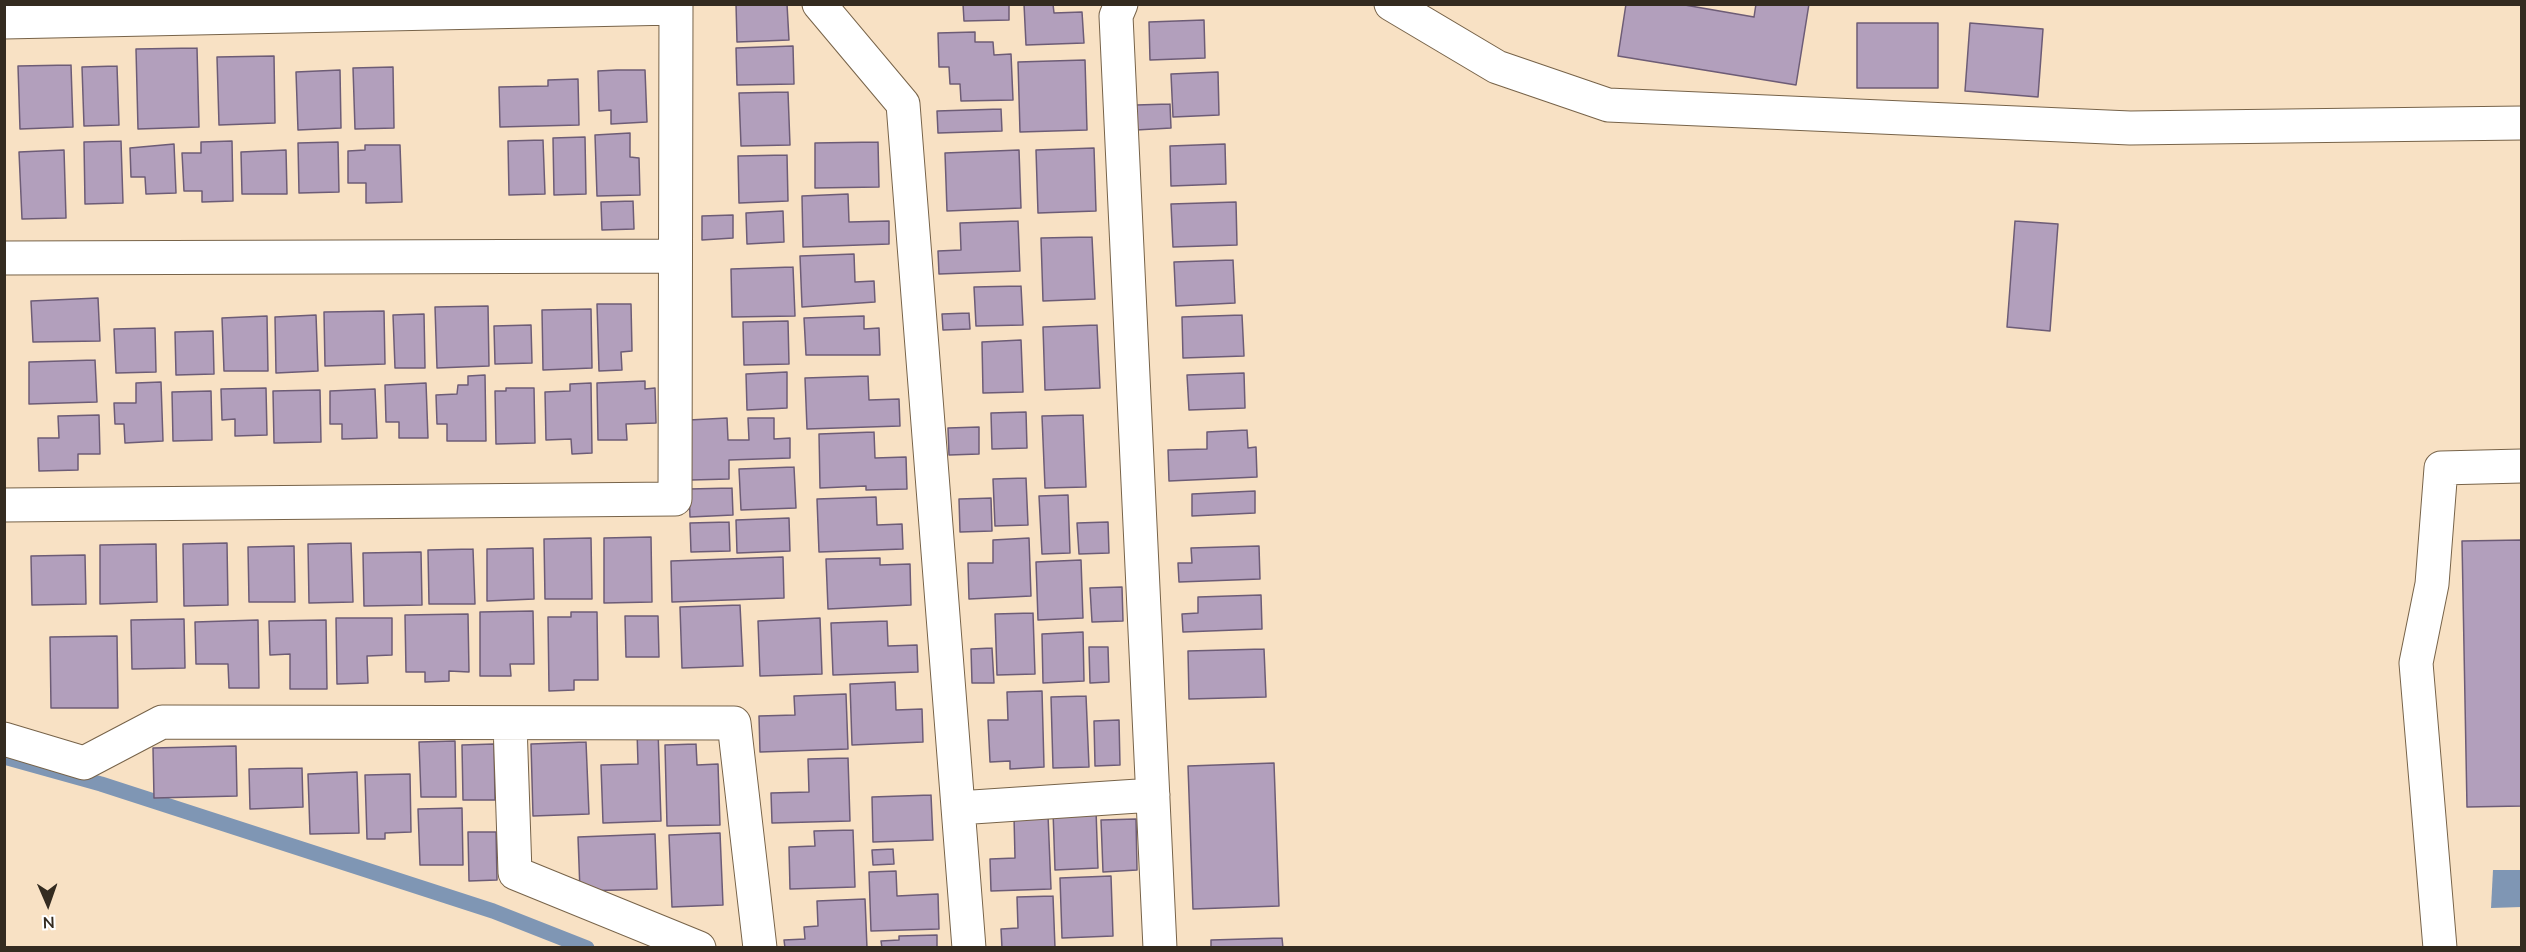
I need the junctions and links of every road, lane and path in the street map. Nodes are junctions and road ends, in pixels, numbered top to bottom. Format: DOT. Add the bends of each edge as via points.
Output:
graph roads {
  1 [pos="819,4"];
  2 [pos="1121,4"];
  3 [pos="1391,4"];
  4 [pos="676,6"];
  5 [pos="462,8"];
  6 [pos="4,22"];
  7 [pos="2522,123"];
  8 [pos="675,256"];
  9 [pos="4,258"];
  10 [pos="2522,466"];
  11 [pos="4,505"];
  12 [pos="510,723"];
  13 [pos="4,739"];
  14 [pos="1153,795"];
  15 [pos="958,808"];
  16 [pos="699,948"];
  17 [pos="760,948"];
  18 [pos="969,948"];
  19 [pos="1160,948"];
  20 [pos="2440,948"];
  1 -- 15 [label="street" via="903,104"];
  2 -- 14 [label="street" via="1116,16"];
  3 -- 7 [label="street" via="1497,67 1608,105 2130,128"];
  4 -- 5 [label="street"];
  4 -- 8 [label="street"];
  5 -- 6 [label="street"];
  8 -- 9 [label="street"];
  8 -- 11 [label="street" via="675,499"];
  10 -- 20 [label="street" via="2441,468 2432,584 2416,663"];
  12 -- 13 [label="street" via="162,722 84,763"];
  12 -- 16 [label="street" via="515,873"];
  12 -- 17 [label="street" via="734,723"];
  14 -- 15 [label="street"];
  14 -- 19 [label="street"];
  15 -- 18 [label="street"];
}
